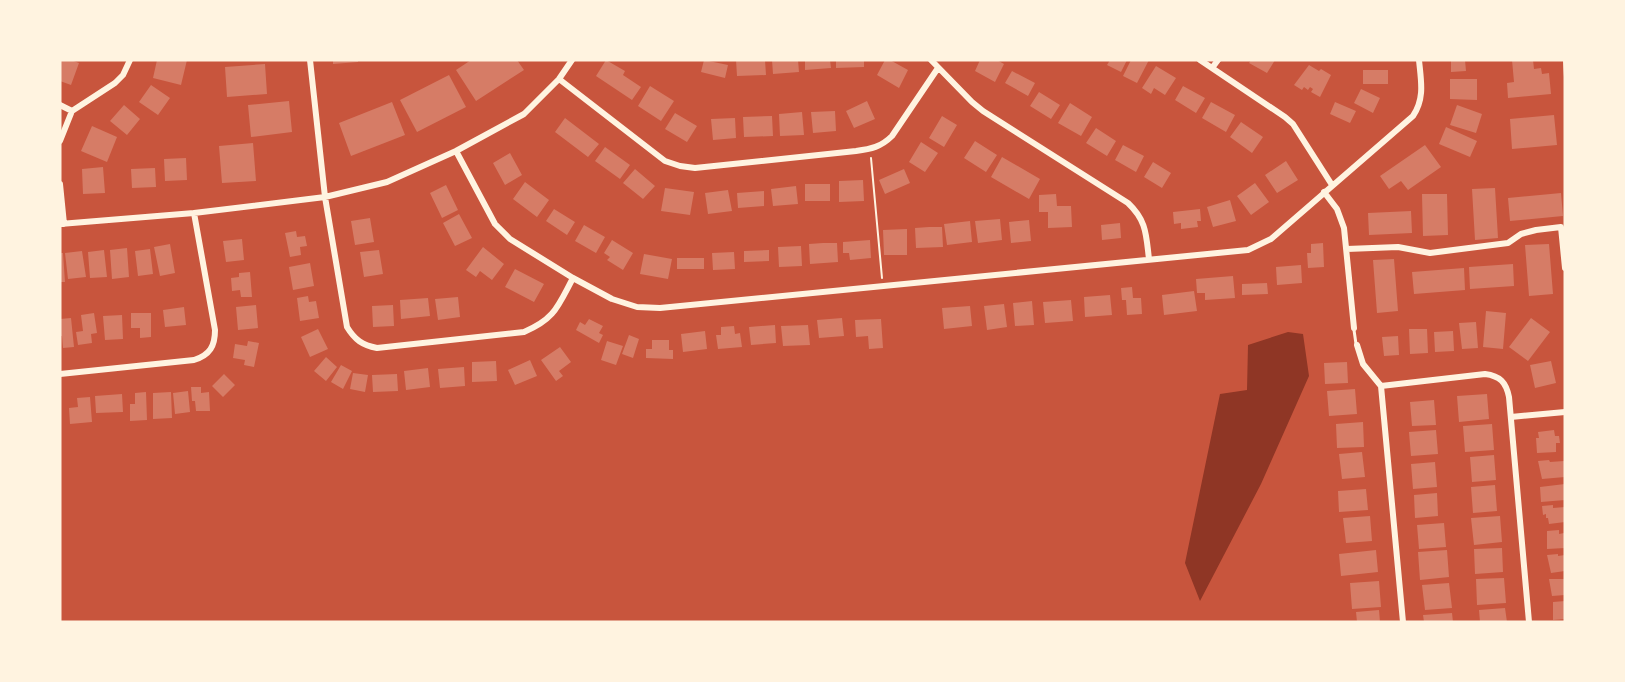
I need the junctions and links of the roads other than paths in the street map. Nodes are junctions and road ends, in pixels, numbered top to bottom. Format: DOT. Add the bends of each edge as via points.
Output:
graph roads {
  1 [pos="130,60"];
  2 [pos="310,60"];
  3 [pos="572,60"];
  4 [pos="931,60"];
  5 [pos="1200,60"];
  6 [pos="1218,60"];
  7 [pos="1419,60"];
  8 [pos="938,68"];
  9 [pos="1212,68"];
  10 [pos="559,80"];
  11 [pos="60,105"];
  12 [pos="72,111"];
  13 [pos="60,141"];
  14 [pos="456,151"];
  15 [pos="60,184"];
  16 [pos="1332,185"];
  17 [pos="1324,192"];
  18 [pos="324,196"];
  19 [pos="194,213"];
  20 [pos="62,224"];
  21 [pos="1347,249"];
  22 [pos="1149,259"];
  23 [pos="1565,268"];
  24 [pos="573,278"];
  25 [pos="1354,328"];
  26 [pos="1357,345"];
  27 [pos="60,374"];
  28 [pos="1381,386"];
  29 [pos="1565,412"];
  30 [pos="1511,417"];
  31 [pos="1403,622"];
  32 [pos="1529,622"];
  1 -- 12 [label="street" via="115,83"];
  2 -- 18 [label="street"];
  3 -- 10 [label="street"];
  4 -- 8 [label="street"];
  5 -- 9 [label="street"];
  6 -- 9 [label="street"];
  7 -- 16 [label="street" via="1422,96 1413,116"];
  8 -- 10 [label="street" via="884,144 871,149 694,168 665,161"];
  8 -- 22 [label="street" via="983,111 1128,203 1144,225"];
  9 -- 16 [label="street" via="1286,117"];
  10 -- 14 [label="street" via="524,114"];
  11 -- 12 [label="street"];
  12 -- 13 [label="street"];
  14 -- 18 [label="street" via="387,182"];
  14 -- 24 [label="street" via="501,232"];
  15 -- 20 [label="street"];
  16 -- 17 [label="street"];
  17 -- 21 [label="street" via="1342,219"];
  17 -- 22 [label="street" via="1260,246"];
  18 -- 19 [label="street"];
  18 -- 24 [label="street" via="348,327 355,339 366,345 377,348 524,332 553,314"];
  19 -- 20 [label="street"];
  19 -- 27 [label="street" via="215,330 212,349 194,360"];
  21 -- 23 [label="street" via="1398,247 1430,253 1461,250 1508,243 1521,234 1561,227"];
  21 -- 25 [label="street"];
  22 -- 24 [label="street" via="649,308 612,299"];
  25 -- 26 [label="lane"];
  26 -- 28 [label="street" via="1363,364"];
  28 -- 30 [label="street" via="1494,375 1507,388"];
  28 -- 31 [label="street"];
  29 -- 30 [label="street"];
  30 -- 32 [label="street"];
}
